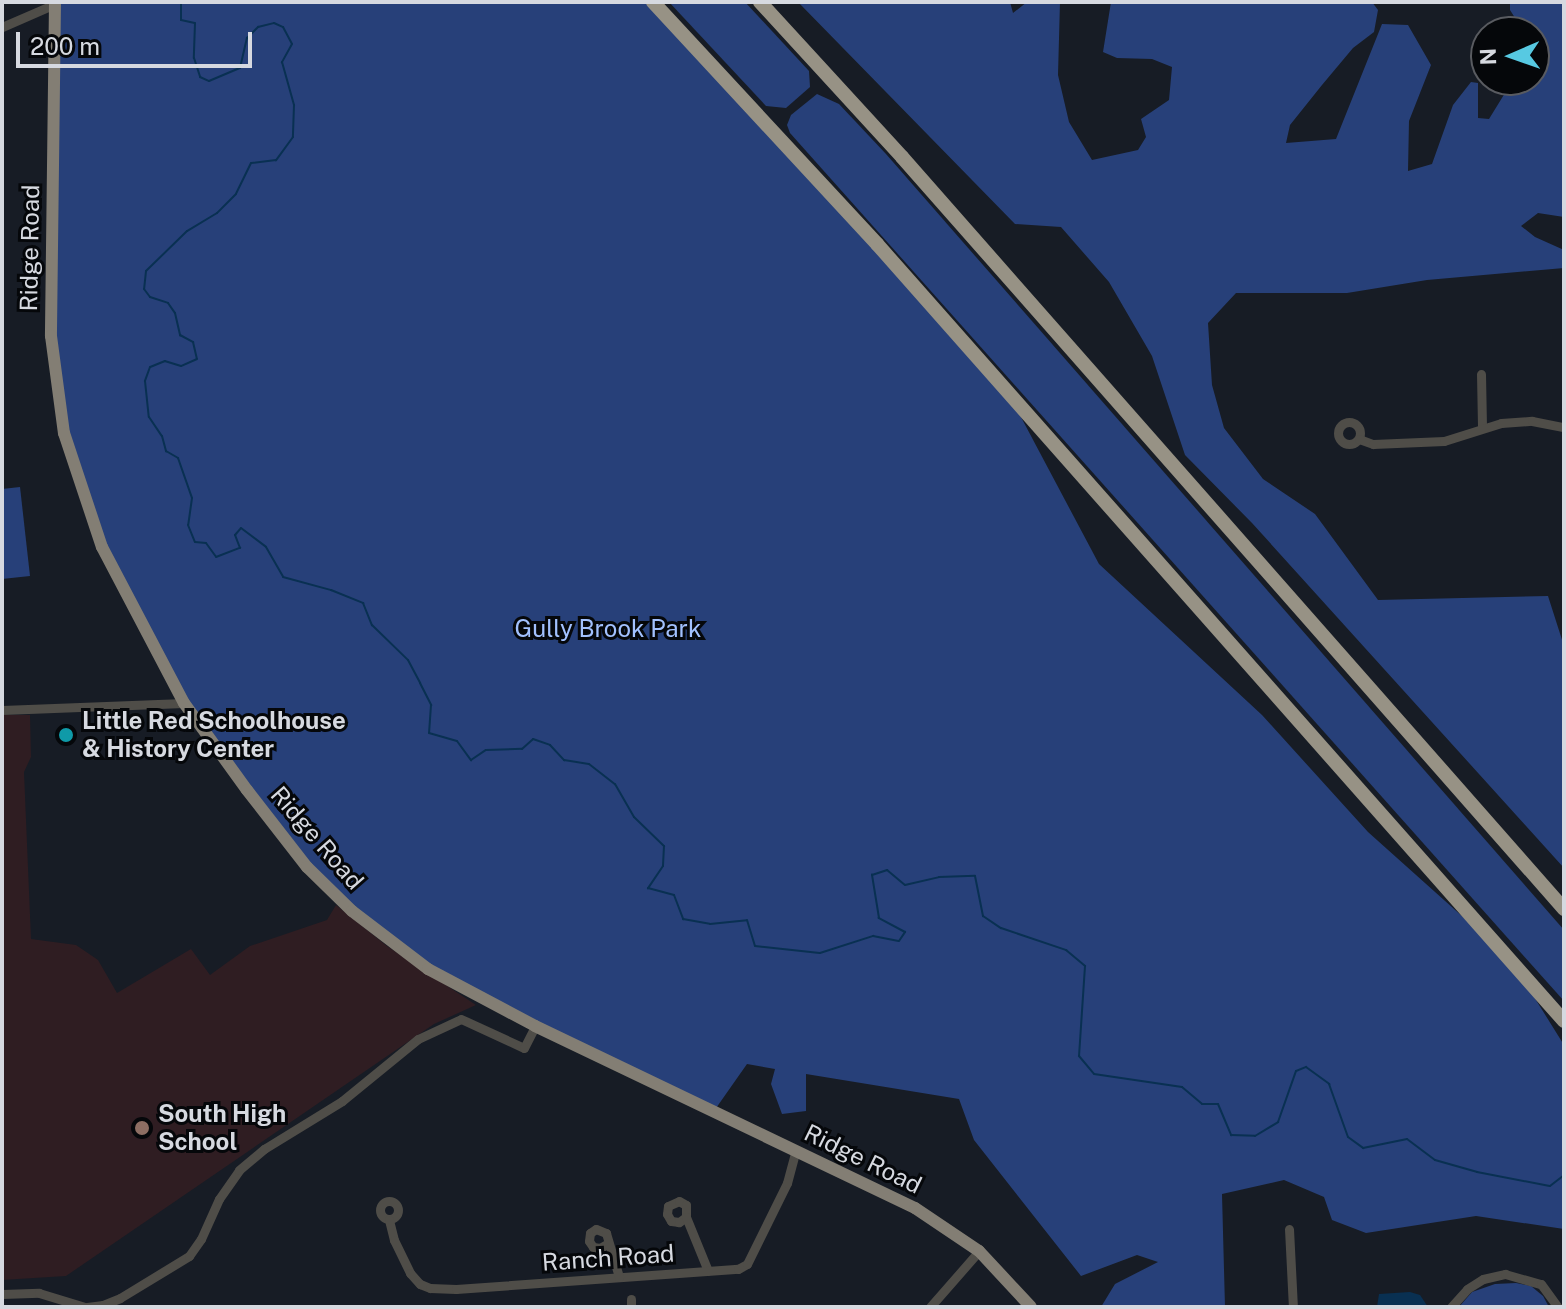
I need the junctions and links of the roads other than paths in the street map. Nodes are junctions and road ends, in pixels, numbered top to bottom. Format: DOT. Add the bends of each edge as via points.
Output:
graph roads {
  1 [pos="653,2"];
  2 [pos="760,2"];
  3 [pos="56,3"];
  4 [pos="2,27"];
  5 [pos="1481,374"];
  6 [pos="1482,427"];
  7 [pos="1564,427"];
  8 [pos="1359,439"];
  9 [pos="184,703"];
  10 [pos="2,710"];
  11 [pos="1564,909"];
  12 [pos="1564,1021"];
  13 [pos="535,1026"];
  14 [pos="796,1150"];
  15 [pos="686,1217"];
  16 [pos="389,1220"];
  17 [pos="1289,1229"];
  18 [pos="607,1244"];
  19 [pos="979,1251"];
  20 [pos="708,1271"];
  21 [pos="619,1277"];
  22 [pos="2,1294"];
  23 [pos="86,1307"];
  24 [pos="930,1307"];
  25 [pos="1031,1307"];
  26 [pos="1293,1307"];
  27 [pos="1451,1307"];
  28 [pos="1558,1307"];
  1 -- 12 [label="highway" via="887,255"];
  2 -- 11 [label="highway"];
  3 -- 4 [label="street"];
  3 -- 9 [label="main road, Ridge Road" via="51,336 64,433 102,547"];
  5 -- 6 [label="street"];
  6 -- 7 [label="street" via="1532,421"];
  6 -- 8 [label="street" via="1444,441 1373,444"];
  9 -- 10 [label="street"];
  9 -- 13 [label="main road, Ridge Road" via="307,867 352,911 428,969"];
  13 -- 14 [label="main road, Ridge Road"];
  13 -- 23 [label="street" via="524,1048 461,1019 418,1039 333,1107 239,1170 189,1256 120,1298"];
  14 -- 19 [label="main road, Ridge Road" via="915,1208"];
  14 -- 20 [label="street, Ranch Road" via="787,1183 747,1264"];
  15 -- 20 [label="street"];
  16 -- 21 [label="street, Ranch Road" via="410,1273 430,1288"];
  17 -- 26 [label="street"];
  18 -- 21 [label="street"];
  19 -- 24 [label="street"];
  19 -- 25 [label="main road, Ridge Road"];
  20 -- 21 [label="street, Ranch Road"];
  22 -- 23 [label="street" via="39,1293"];
  27 -- 28 [label="street" via="1483,1279 1505,1274 1541,1284"];
}
